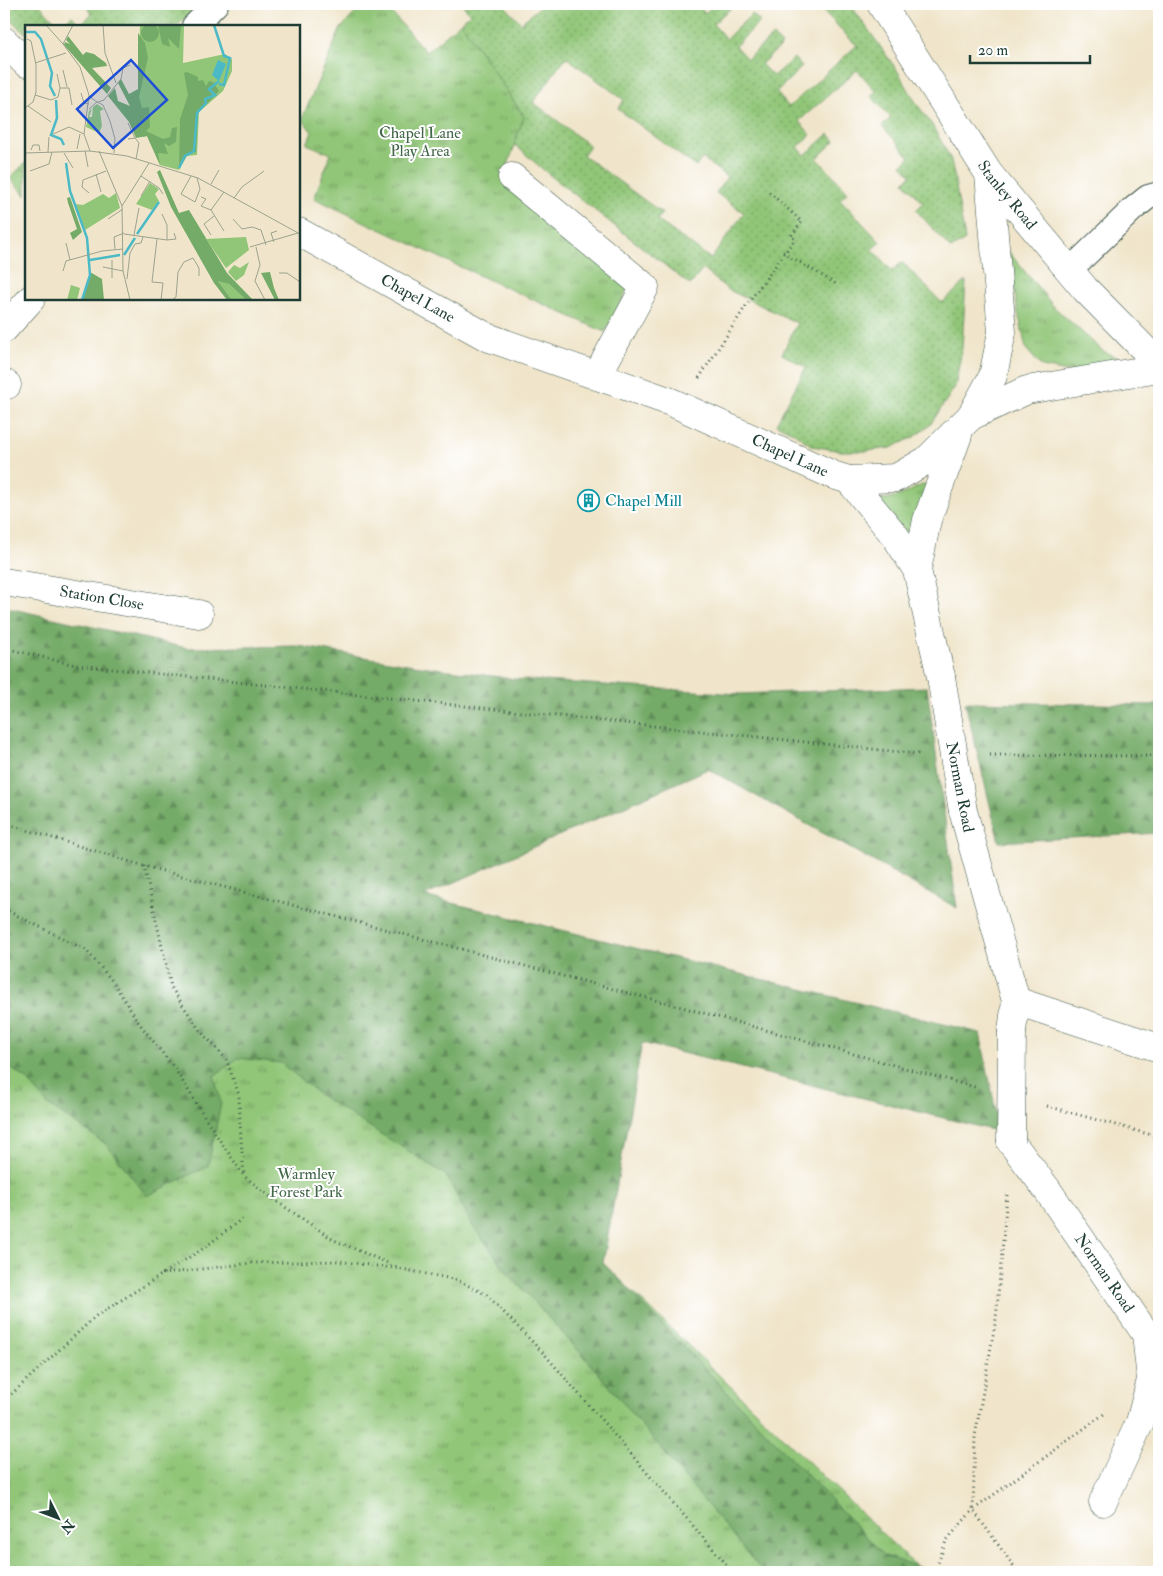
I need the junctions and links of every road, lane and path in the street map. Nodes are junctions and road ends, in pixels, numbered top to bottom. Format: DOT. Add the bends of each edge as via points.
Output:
graph roads {
  1 [pos="216,4"];
  2 [pos="881,4"];
  3 [pos="195,25"];
  4 [pos="4,41"];
  5 [pos="25,63"];
  6 [pos="989,174"];
  7 [pos="512,177"];
  8 [pos="768,191"];
  9 [pos="1159,194"];
  10 [pos="300,233"];
  11 [pos="783,252"];
  12 [pos="1069,271"];
  13 [pos="836,284"];
  14 [pos="30,300"];
  15 [pos="4,328"];
  16 [pos="1159,364"];
  17 [pos="1159,368"];
  18 [pos="597,376"];
  19 [pos="681,406"];
  20 [pos="966,422"];
  21 [pos="849,480"];
  22 [pos="916,570"];
  23 [pos="4,582"];
  24 [pos="200,614"];
  25 [pos="4,648"];
  26 [pos="924,755"];
  27 [pos="983,755"];
  28 [pos="1159,756"];
  29 [pos="4,823"];
  30 [pos="144,866"];
  31 [pos="4,909"];
  32 [pos="1016,1001"];
  33 [pos="1159,1048"];
  34 [pos="979,1088"];
  35 [pos="1042,1105"];
  36 [pos="1159,1137"];
  37 [pos="1012,1142"];
  38 [pos="244,1176"];
  39 [pos="243,1218"];
  40 [pos="402,1269"];
  41 [pos="162,1274"];
  42 [pos="1151,1380"];
  43 [pos="4,1401"];
  44 [pos="1103,1502"];
  45 [pos="973,1510"];
  46 [pos="733,1572"];
  47 [pos="934,1572"];
  48 [pos="1018,1572"];
  1 -- 3 [label="lane"];
  2 -- 6 [label="street, Stanley Road"];
  4 -- 5 [label="street"];
  6 -- 12 [label="street, Stanley Road"];
  6 -- 20 [label="street, Chapel Lane" via="1002,332 993,376"];
  7 -- 18 [label="street" via="645,286"];
  8 -- 11 [label="path" via="802,222 791,236 795,239"];
  9 -- 12 [label="lane" via="1148,197 1133,209"];
  10 -- 18 [label="street, Chapel Lane" via="487,337"];
  11 -- 13 [label="path"];
  11 -- 19 [label="path"];
  12 -- 16 [label="street, Stanley Road"];
  14 -- 15 [label="street"];
  17 -- 20 [label="street, Chapel Lane" via="1027,390"];
  18 -- 19 [label="street, Chapel Lane"];
  19 -- 21 [label="street, Chapel Lane"];
  20 -- 21 [label="street, Chapel Lane" via="927,460 896,478"];
  20 -- 22 [label="street, Norman Road" via="927,520"];
  21 -- 22 [label="street, Norman Road" via="896,537"];
  22 -- 32 [label="street, Norman Road, bridge" via="941,677 963,811"];
  23 -- 24 [label="street, Station Close"];
  25 -- 26 [label="path" via="74,665"];
  27 -- 28 [label="path"];
  29 -- 30 [label="path"];
  30 -- 34 [label="path"];
  30 -- 38 [label="path" via="171,987 198,1028 226,1059 239,1095"];
  31 -- 38 [label="path" via="86,950 175,1069"];
  32 -- 33 [label="street"];
  32 -- 37 [label="street, Norman Road, bridge" via="1012,1031"];
  35 -- 36 [label="path"];
  37 -- 42 [label="street, Norman Road" via="1146,1334"];
  37 -- 45 [label="path" via="996,1319 975,1436"];
  38 -- 40 [label="path" via="334,1240"];
  39 -- 41 [label="path"];
  40 -- 41 [label="path" via="337,1261 251,1263"];
  40 -- 46 [label="path" via="457,1280 487,1296 546,1356"];
  41 -- 43 [label="path" via="96,1316"];
  42 -- 44 [label="street, Norman Road" via="1140,1422"];
  42 -- 45 [label="path"];
  45 -- 47 [label="path" via="946,1541"];
  45 -- 48 [label="path"];
}
